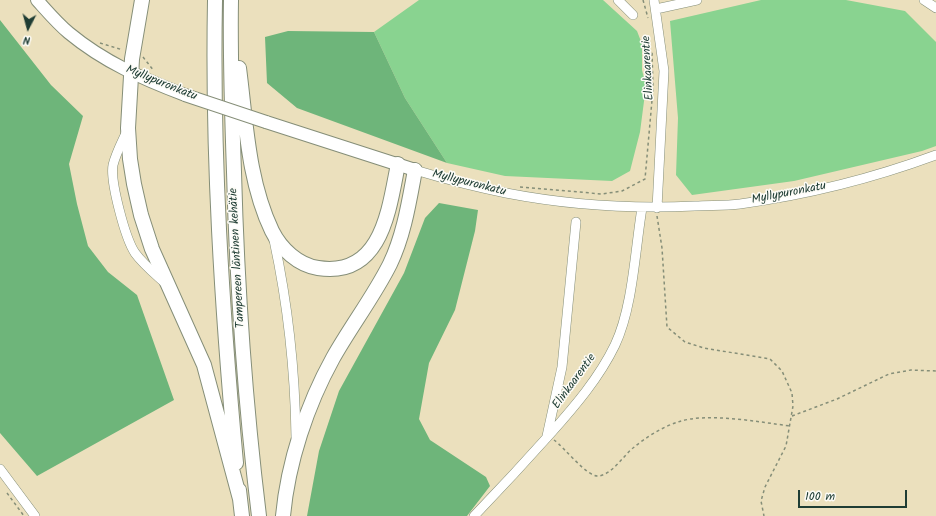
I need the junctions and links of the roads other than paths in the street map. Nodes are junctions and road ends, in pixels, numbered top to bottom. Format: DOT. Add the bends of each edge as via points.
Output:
graph roads {
  1 [pos="37,0"];
  2 [pos="142,0"];
  3 [pos="215,0"];
  4 [pos="618,0"];
  5 [pos="697,0"];
  6 [pos="924,0"];
  7 [pos="231,4"];
  8 [pos="655,5"];
  9 [pos="936,8"];
  10 [pos="633,15"];
  11 [pos="132,73"];
  12 [pos="128,128"];
  13 [pos="936,155"];
  14 [pos="398,164"];
  15 [pos="415,170"];
  16 [pos="642,208"];
  17 [pos="657,208"];
  18 [pos="576,222"];
  19 [pos="273,232"];
  20 [pos="170,287"];
  21 [pos="548,437"];
  22 [pos="296,453"];
  23 [pos="0,469"];
  24 [pos="240,499"];
  25 [pos="35,516"];
  26 [pos="242,516"];
  27 [pos="259,516"];
  28 [pos="283,516"];
  29 [pos="474,516"];
  1 -- 11 [label="main road, Myllypuronkatu" via="67,32 90,50"];
  2 -- 11 [label="highway"];
  3 -- 24 [label="highway, Tampereen läntinen kehätie" via="219,236 225,346"];
  4 -- 10 [label="street"];
  5 -- 8 [label="street"];
  6 -- 9 [label="street"];
  7 -- 19 [label="highway" via="252,165 257,189"];
  7 -- 27 [label="highway, Tampereen läntinen kehätie" via="236,235 242,346"];
  8 -- 17 [label="street, Elinkaarentie" via="664,71"];
  11 -- 12 [label="highway"];
  11 -- 14 [label="main road, Myllypuronkatu, bridge" via="185,95"];
  12 -- 20 [label="highway" via="130,159 141,215 152,249"];
  12 -- 20 [label="street" via="113,166 119,208 127,238 134,252"];
  13 -- 17 [label="street, Myllypuronkatu" via="907,166 794,194 739,204"];
  14 -- 15 [label="main road, Myllypuronkatu"];
  14 -- 19 [label="highway" via="382,232 367,254 356,262 334,269 311,267 300,262 283,247"];
  15 -- 16 [label="street, Myllypuronkatu" via="507,194 575,204"];
  15 -- 22 [label="highway" via="406,216 390,263 333,359 307,414"];
  16 -- 17 [label="street, Myllypuronkatu"];
  16 -- 21 [label="street, Elinkaarentie" via="625,316 615,344 597,376"];
  18 -- 21 [label="street" via="562,367"];
  19 -- 22 [label="street" via="289,322"];
  20 -- 24 [label="highway" via="204,365"];
  21 -- 29 [label="street, Elinkaarentie"];
  22 -- 28 [label="highway"];
  23 -- 25 [label="street"];
  24 -- 26 [label="highway, Tampereen läntinen kehätie"];
}
